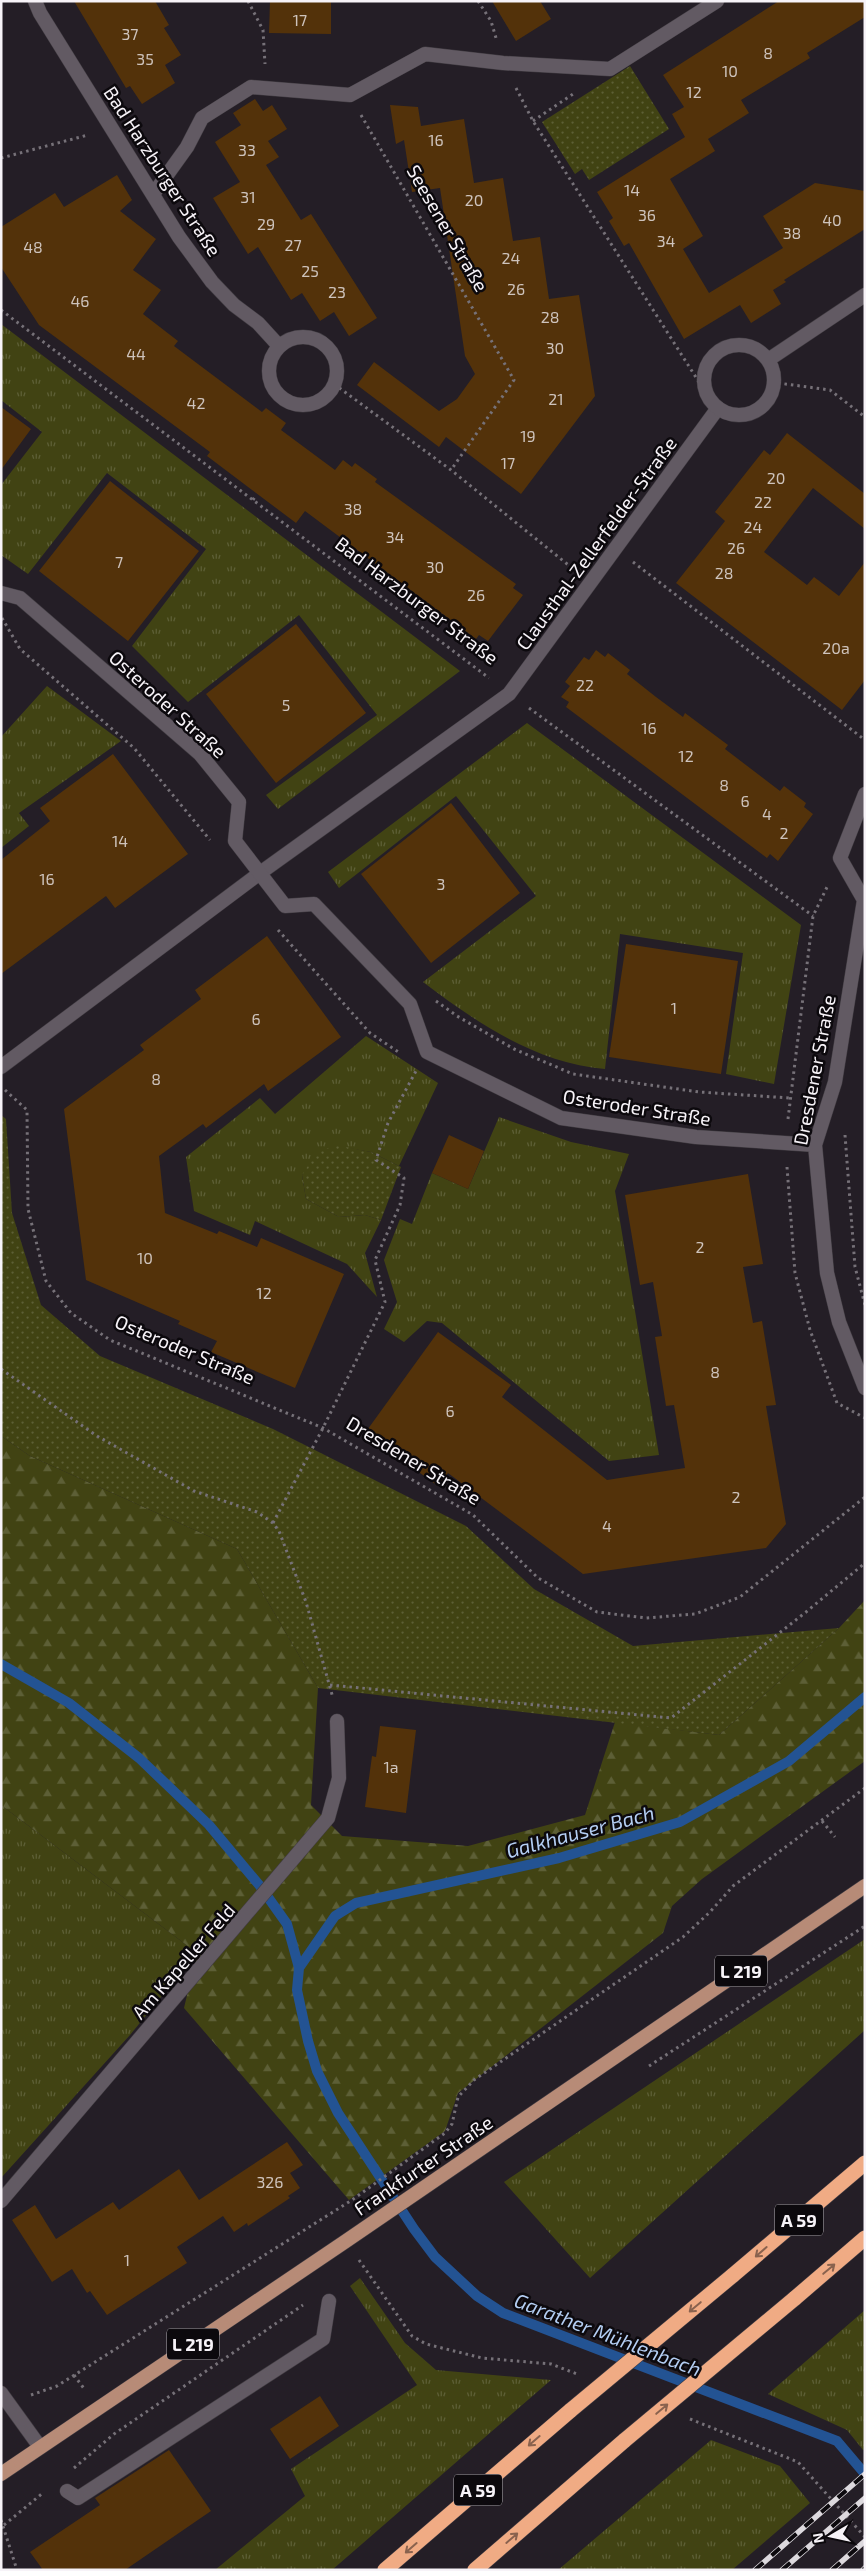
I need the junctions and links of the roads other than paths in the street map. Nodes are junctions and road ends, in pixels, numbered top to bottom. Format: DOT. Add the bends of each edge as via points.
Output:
graph roads {
  1 [pos="35,1"];
  2 [pos="717,1"];
  3 [pos="154,193"];
  4 [pos="865,296"];
  5 [pos="278,346"];
  6 [pos="768,360"];
  7 [pos="713,403"];
  8 [pos="1,593"];
  9 [pos="865,794"];
  10 [pos="260,873"];
  11 [pos="1,1067"];
  12 [pos="815,1145"];
  13 [pos="865,1388"];
  14 [pos="337,1722"];
  15 [pos="865,1886"];
  16 [pos="865,2163"];
  17 [pos="1,2201"];
  18 [pos="865,2238"];
  19 [pos="329,2302"];
  20 [pos="5,2398"];
  21 [pos="40,2447"];
  22 [pos="1,2474"];
  23 [pos="67,2491"];
  24 [pos="385,2570"];
  25 [pos="475,2570"];
  1 -- 3 [label="street, Bad Harzburger Straße"];
  2 -- 3 [label="street" via="610,69 425,54 350,94 251,87 202,118 187,147"];
  3 -- 5 [label="street, Bad Harzburger Straße" via="179,237 212,282 234,305 258,323"];
  4 -- 6 [label="street"];
  5 -- 5 [label="street" via="298,337 318,340 333,355 337,374 323,399 305,406 293,404 274,390 268,367"];
  6 -- 7 [label="street" via="774,382 766,402 757,411 737,415"];
  6 -- 7 [label="street" via="752,347 735,345 719,351 710,360 704,374 705,387"];
  7 -- 10 [label="street, Clausthal-Zellerfelder-Straße" via="615,548 509,694"];
  8 -- 10 [label="street, Osteroder Straße" via="20,598 200,754 239,802 234,841"];
  9 -- 12 [label="street, Dresdener Straße" via="840,858 864,900 835,1082"];
  10 -- 11 [label="street"];
  10 -- 12 [label="street, Osteroder Straße" via="285,906 314,904 410,1004 427,1052 561,1118 696,1137"];
  12 -- 13 [label="street, Dresdener Straße" via="827,1273 839,1322"];
  14 -- 17 [label="street, Am Kapeller Feld" via="338,1778 328,1818"];
  15 -- 21 [label="main road, Frankfurter Straße / L 219"];
  16 -- 24 [label="highway, A 59, one-way, bridge"];
  25 -- 18 [label="highway, one-way, bridge"];
  19 -- 23 [label="street" via="322,2339 78,2498"];
  20 -- 21 [label="street"];
  21 -- 22 [label="main road, Frankfurter Straße / L 219"];
}
